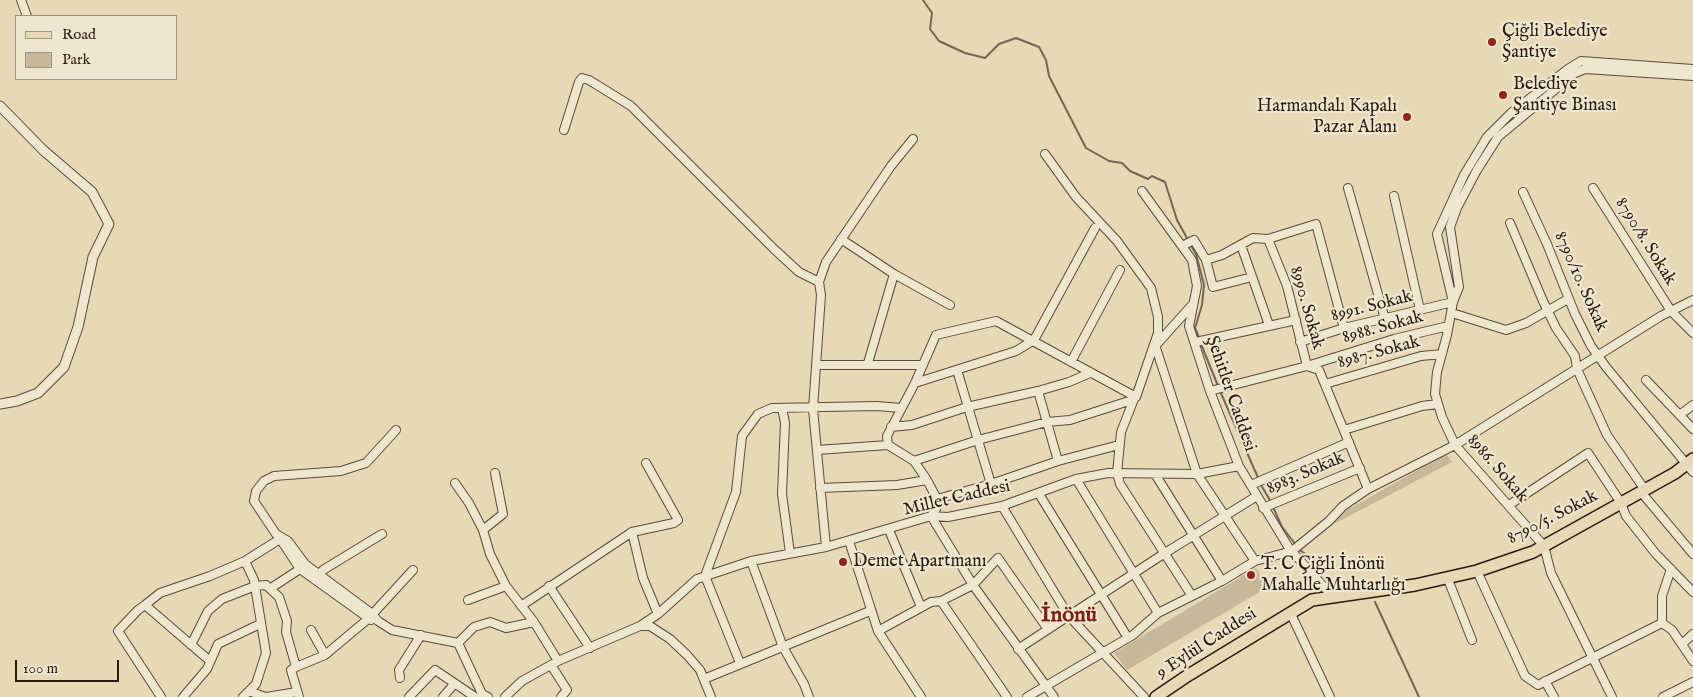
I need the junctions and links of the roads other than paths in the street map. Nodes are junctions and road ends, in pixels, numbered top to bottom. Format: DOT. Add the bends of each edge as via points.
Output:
graph roads {
  1 [pos="21,0"];
  2 [pos="27,15"];
  3 [pos="1693,69"];
  4 [pos="1693,76"];
  5 [pos="0,106"];
  6 [pos="564,130"];
  7 [pos="913,139"];
  8 [pos="1045,154"];
  9 [pos="1348,188"];
  10 [pos="1593,188"];
  11 [pos="1142,190"];
  12 [pos="1523,192"];
  13 [pos="1394,196"];
  14 [pos="1510,223"];
  15 [pos="1095,228"];
  16 [pos="841,239"];
  17 [pos="1268,239"];
  18 [pos="1184,245"];
  19 [pos="1241,245"];
  20 [pos="1206,260"];
  21 [pos="1120,270"];
  22 [pos="894,274"];
  23 [pos="1252,277"];
  24 [pos="819,282"];
  25 [pos="1568,299"];
  26 [pos="1693,300"];
  27 [pos="1453,302"];
  28 [pos="950,305"];
  29 [pos="1192,305"];
  30 [pos="1420,310"];
  31 [pos="1548,311"];
  32 [pos="1670,311"];
  33 [pos="1452,312"];
  34 [pos="1385,319"];
  35 [pos="1296,320"];
  36 [pos="1270,325"];
  37 [pos="1448,326"];
  38 [pos="1344,328"];
  39 [pos="1693,333"];
  40 [pos="1034,340"];
  41 [pos="1199,341"];
  42 [pos="1300,342"];
  43 [pos="1155,345"];
  44 [pos="1442,354"];
  45 [pos="1598,356"];
  46 [pos="1071,362"];
  47 [pos="868,364"];
  48 [pos="816,365"];
  49 [pos="923,365"];
  50 [pos="1307,366"];
  51 [pos="1577,369"];
  52 [pos="957,370"];
  53 [pos="1090,373"];
  54 [pos="1646,380"];
  55 [pos="915,383"];
  56 [pos="1325,384"];
  57 [pos="1038,391"];
  58 [pos="1210,391"];
  59 [pos="1134,399"];
  60 [pos="0,404"];
  61 [pos="1438,404"];
  62 [pos="1693,405"];
  63 [pos="967,407"];
  64 [pos="782,408"];
  65 [pos="900,408"];
  66 [pos="813,409"];
  67 [pos="1681,414"];
  68 [pos="1047,422"];
  69 [pos="891,428"];
  70 [pos="1693,429"];
  71 [pos="396,430"];
  72 [pos="1344,430"];
  73 [pos="978,440"];
  74 [pos="1349,442"];
  75 [pos="1119,445"];
  76 [pos="1455,445"];
  77 [pos="888,446"];
  78 [pos="817,450"];
  79 [pos="914,461"];
  80 [pos="1058,461"];
  81 [pos="646,463"];
  82 [pos="1691,465"];
  83 [pos="1239,466"];
  84 [pos="1360,468"];
  85 [pos="495,472"];
  86 [pos="1117,473"];
  87 [pos="1155,474"];
  88 [pos="1198,474"];
  89 [pos="1076,479"];
  90 [pos="927,480"];
  91 [pos="455,483"];
  92 [pos="991,484"];
  93 [pos="1253,484"];
  94 [pos="820,488"];
  95 [pos="1368,489"];
  96 [pos="1643,491"];
  97 [pos="1039,494"];
  98 [pos="1257,496"];
  99 [pos="937,499"];
  100 [pos="1621,503"];
  101 [pos="1509,505"];
  102 [pos="1002,506"];
  103 [pos="1265,507"];
  104 [pos="930,516"];
  105 [pos="1225,517"];
  106 [pos="483,530"];
  107 [pos="889,530"];
  108 [pos="632,532"];
  109 [pos="382,534"];
  110 [pos="1193,535"];
  111 [pos="278,536"];
  112 [pos="849,541"];
  113 [pos="1544,546"];
  114 [pos="826,547"];
  115 [pos="1292,551"];
  116 [pos="790,553"];
  117 [pos="1164,553"];
  118 [pos="1693,554"];
  119 [pos="245,561"];
  120 [pos="1255,561"];
  121 [pos="751,562"];
  122 [pos="300,568"];
  123 [pos="1671,569"];
  124 [pos="413,570"];
  125 [pos="1477,571"];
  126 [pos="1132,574"];
  127 [pos="318,576"];
  128 [pos="705,576"];
  129 [pos="1447,577"];
  130 [pos="1222,582"];
  131 [pos="973,584"];
  132 [pos="255,586"];
  133 [pos="506,586"];
  134 [pos="549,586"];
  135 [pos="271,588"];
  136 [pos="1693,592"];
  137 [pos="1360,593"];
  138 [pos="1101,595"];
  139 [pos="1192,596"];
  140 [pos="1332,596"];
  141 [pos="468,600"];
  142 [pos="941,601"];
  143 [pos="145,605"];
  144 [pos="522,606"];
  145 [pos="921,607"];
  146 [pos="870,611"];
  147 [pos="1290,612"];
  148 [pos="658,614"];
  149 [pos="1158,614"];
  150 [pos="369,616"];
  151 [pos="1068,616"];
  152 [pos="534,622"];
  153 [pos="1662,623"];
  154 [pos="260,624"];
  155 [pos="640,626"];
  156 [pos="1047,628"];
  157 [pos="311,630"];
  158 [pos="878,630"];
  159 [pos="1693,634"];
  160 [pos="421,635"];
  161 [pos="1128,638"];
  162 [pos="1472,640"];
  163 [pos="458,643"];
  164 [pos="1682,644"];
  165 [pos="191,645"];
  166 [pos="783,647"];
  167 [pos="590,648"];
  168 [pos="1018,649"];
  169 [pos="1101,653"];
  170 [pos="325,656"];
  171 [pos="1593,658"];
  172 [pos="210,661"];
  173 [pos="1693,661"];
  174 [pos="555,663"];
  175 [pos="740,663"];
  176 [pos="296,667"];
  177 [pos="400,678"];
  178 [pos="704,678"];
  179 [pos="1545,681"];
  180 [pos="1693,682"];
  181 [pos="454,684"];
  182 [pos="1046,686"];
  183 [pos="249,691"];
  184 [pos="298,694"];
  185 [pos="506,696"];
  186 [pos="1160,696"];
  187 [pos="161,697"];
  188 [pos="182,697"];
  189 [pos="243,697"];
  190 [pos="265,697"];
  191 [pos="409,697"];
  192 [pos="442,697"];
  193 [pos="475,697"];
  194 [pos="488,697"];
  195 [pos="561,697"];
  196 [pos="711,697"];
  197 [pos="808,697"];
  198 [pos="921,697"];
  199 [pos="1007,697"];
  200 [pos="1027,697"];
  201 [pos="1054,697"];
  202 [pos="1144,697"];
  203 [pos="1330,697"];
  204 [pos="1554,697"];
  205 [pos="1612,697"];
  206 [pos="1663,697"];
  1 -- 2 [label="street"];
  3 -- 27 [label="street, 8986. Sokak" via="1581,61 1542,87 1487,137 1446,201 1437,234"];
  4 -- 27 [label="street, 8986. Sokak" via="1585,69 1575,73 1498,137 1477,170 1450,227 1459,287"];
  5 -- 60 [label="street" via="43,150 92,192 109,224 93,257 78,327 64,367 38,393"];
  6 -- 24 [label="street" via="578,82 582,78 590,80 632,106 774,249 799,272"];
  7 -- 16 [label="street"];
  8 -- 43 [label="street" via="1151,288 1158,317"];
  9 -- 34 [label="street"];
  10 -- 32 [label="street, 8790/8. Sokak"];
  11 -- 18 [label="street, Şehitler Caddesi"];
  12 -- 25 [label="street, 8790/10. Sokak"];
  13 -- 30 [label="street"];
  14 -- 31 [label="street"];
  15 -- 40 [label="street"];
  16 -- 22 [label="street"];
  16 -- 24 [label="street" via="826,262"];
  17 -- 19 [label="street" via="1253,238"];
  17 -- 35 [label="street, 8990. Sokak"];
  17 -- 38 [label="street" via="1316,224"];
  18 -- 20 [label="street" via="1194,240"];
  18 -- 29 [label="street, Şehitler Caddesi" via="1192,260 1197,286"];
  19 -- 20 [label="street"];
  19 -- 23 [label="street"];
  20 -- 23 [label="street" via="1213,286"];
  21 -- 46 [label="street"];
  22 -- 28 [label="street"];
  22 -- 47 [label="street"];
  23 -- 36 [label="street"];
  24 -- 48 [label="street"];
  25 -- 31 [label="street"];
  25 -- 45 [label="street, 8790/10. Sokak"];
  26 -- 32 [label="street"];
  27 -- 30 [label="street, 8991. Sokak"];
  27 -- 33 [label="street, 8986. Sokak"];
  29 -- 41 [label="street, Şehitler Caddesi" via="1189,326"];
  29 -- 43 [label="street"];
  30 -- 34 [label="street, 8991. Sokak"];
  31 -- 33 [label="street" via="1506,330"];
  31 -- 51 [label="street" via="1575,356"];
  32 -- 39 [label="street, 8790/8. Sokak"];
  32 -- 45 [label="street"];
  33 -- 37 [label="street, 8986. Sokak"];
  34 -- 38 [label="street, 8991. Sokak"];
  35 -- 36 [label="street"];
  35 -- 42 [label="street, 8990. Sokak"];
  36 -- 41 [label="street"];
  37 -- 44 [label="street, 8986. Sokak"];
  37 -- 50 [label="street, 8988. Sokak"];
  38 -- 42 [label="street, 8991. Sokak"];
  40 -- 46 [label="street"];
  40 -- 49 [label="street" via="996,321 960,329 936,335"];
  40 -- 52 [label="street" via="1016,351"];
  41 -- 58 [label="street, Şehitler Caddesi"];
  42 -- 50 [label="street, 8990. Sokak"];
  43 -- 59 [label="street"];
  43 -- 88 [label="street"];
  44 -- 56 [label="street, 8987. Sokak" via="1421,356"];
  44 -- 61 [label="street, 8986. Sokak" via="1435,394"];
  45 -- 51 [label="street"];
  45 -- 82 [label="street, 8790/10. Sokak"];
  46 -- 53 [label="street"];
  47 -- 48 [label="street"];
  47 -- 49 [label="street"];
  48 -- 66 [label="street"];
  49 -- 55 [label="street"];
  50 -- 56 [label="street, 8990. Sokak" via="1319,370"];
  50 -- 58 [label="street, 8988. Sokak"];
  51 -- 76 [label="street"];
  51 -- 96 [label="street" via="1607,436"];
  52 -- 55 [label="street"];
  52 -- 63 [label="street"];
  53 -- 57 [label="street"];
  53 -- 59 [label="street"];
  54 -- 67 [label="street"];
  55 -- 65 [label="street"];
  56 -- 72 [label="street, 8990. Sokak"];
  57 -- 63 [label="street"];
  57 -- 68 [label="street"];
  58 -- 83 [label="street, Şehitler Caddesi"];
  59 -- 68 [label="street" via="1070,420"];
  59 -- 75 [label="street"];
  61 -- 72 [label="street"];
  61 -- 76 [label="street, 8986. Sokak"];
  62 -- 67 [label="street"];
  63 -- 69 [label="street" via="912,425"];
  63 -- 73 [label="street"];
  64 -- 66 [label="street"];
  64 -- 116 [label="street" via="782,494"];
  64 -- 128 [label="street" via="758,414 742,436 736,492"];
  65 -- 66 [label="street" via="848,406"];
  65 -- 69 [label="street"];
  66 -- 78 [label="street"];
  67 -- 70 [label="street"];
  68 -- 73 [label="street"];
  68 -- 80 [label="street"];
  69 -- 77 [label="street" via="887,436"];
  71 -- 111 [label="street" via="366,463 341,471 274,476 264,481 256,491 254,501"];
  72 -- 74 [label="street, 8990. Sokak"];
  73 -- 79 [label="street"];
  73 -- 92 [label="street"];
  74 -- 84 [label="street, 8990. Sokak"];
  74 -- 93 [label="street"];
  75 -- 80 [label="street"];
  75 -- 86 [label="street"];
  76 -- 95 [label="street"];
  76 -- 101 [label="street, 8986. Sokak"];
  77 -- 78 [label="street"];
  77 -- 79 [label="street"];
  78 -- 94 [label="street"];
  79 -- 90 [label="street"];
  80 -- 92 [label="street"];
  81 -- 108 [label="street" via="678,520"];
  82 -- 96 [label="main road, 8790/5. Sokak"];
  83 -- 88 [label="street, Millet Caddesi"];
  83 -- 93 [label="street, Şehitler Caddesi"];
  84 -- 95 [label="street, 8990. Sokak"];
  84 -- 103 [label="street, 8983. Sokak"];
  85 -- 106 [label="street" via="503,514"];
  86 -- 87 [label="street, Millet Caddesi"];
  86 -- 89 [label="street, Millet Caddesi"];
  86 -- 117 [label="street" via="1126,495"];
  87 -- 88 [label="street, Millet Caddesi"];
  87 -- 110 [label="street"];
  88 -- 105 [label="street"];
  89 -- 97 [label="street, Millet Caddesi"];
  89 -- 126 [label="street"];
  90 -- 94 [label="street" via="897,485"];
  90 -- 99 [label="street"];
  91 -- 106 [label="street"];
  92 -- 99 [label="street"];
  93 -- 98 [label="street, Şehitler Caddesi"];
  94 -- 114 [label="street"];
  95 -- 115 [label="street" via="1343,506"];
  96 -- 100 [label="main road, 8790/5. Sokak"];
  96 -- 118 [label="street"];
  97 -- 102 [label="street, Millet Caddesi"];
  97 -- 138 [label="street"];
  98 -- 103 [label="street, Şehitler Caddesi"];
  98 -- 105 [label="street"];
  99 -- 104 [label="street" via="936,509"];
  100 -- 101 [label="street" via="1588,453"];
  100 -- 113 [label="main road, 8790/5. Sokak"];
  100 -- 123 [label="street" via="1626,516"];
  101 -- 113 [label="street, 8986. Sokak"];
  102 -- 104 [label="street, Millet Caddesi" via="948,517"];
  102 -- 151 [label="street"];
  103 -- 115 [label="street, Şehitler Caddesi"];
  104 -- 107 [label="street, Millet Caddesi"];
  104 -- 131 [label="street"];
  105 -- 110 [label="street"];
  105 -- 120 [label="street"];
  106 -- 133 [label="street" via="490,554"];
  107 -- 112 [label="street, Millet Caddesi"];
  107 -- 145 [label="street"];
  108 -- 134 [label="street"];
  108 -- 148 [label="street" via="643,578"];
  109 -- 127 [label="street"];
  110 -- 117 [label="street"];
  110 -- 130 [label="street"];
  111 -- 119 [label="street"];
  111 -- 122 [label="street"];
  111 -- 127 [label="street" via="288,541 304,564"];
  112 -- 114 [label="street, Millet Caddesi"];
  112 -- 146 [label="street"];
  113 -- 125 [label="main road, 8790/5. Sokak"];
  113 -- 171 [label="street, 8986. Sokak" via="1551,573"];
  114 -- 116 [label="street, Millet Caddesi"];
  115 -- 120 [label="street"];
  115 -- 140 [label="street, Şehitler Caddesi"];
  116 -- 121 [label="street, Millet Caddesi"];
  117 -- 126 [label="street"];
  117 -- 139 [label="street"];
  119 -- 132 [label="street"];
  119 -- 143 [label="street" via="160,593"];
  120 -- 130 [label="street"];
  121 -- 128 [label="street, Millet Caddesi"];
  121 -- 166 [label="street"];
  122 -- 135 [label="street"];
  122 -- 150 [label="street"];
  123 -- 136 [label="street"];
  123 -- 153 [label="street" via="1662,596"];
  124 -- 150 [label="street"];
  125 -- 129 [label="main road, 8790/5. Sokak"];
  125 -- 179 [label="street" via="1525,676 1538,685"];
  126 -- 138 [label="street"];
  126 -- 149 [label="street"];
  127 -- 150 [label="street"];
  128 -- 148 [label="street, Millet Caddesi" via="682,591"];
  128 -- 175 [label="street"];
  129 -- 137 [label="main road, 8790/5. Sokak"];
  129 -- 162 [label="street"];
  130 -- 139 [label="street"];
  131 -- 142 [label="street"];
  131 -- 156 [label="street" via="998,558"];
  131 -- 168 [label="street"];
  132 -- 135 [label="street"];
  132 -- 154 [label="street"];
  132 -- 165 [label="street" via="222,599 208,611"];
  133 -- 141 [label="street"];
  133 -- 144 [label="street"];
  134 -- 144 [label="street"];
  134 -- 167 [label="street"];
  135 -- 176 [label="street" via="279,597 287,621 286,632"];
  137 -- 140 [label="main road, 9 Eylül Caddesi"];
  138 -- 151 [label="street"];
  138 -- 161 [label="street"];
  139 -- 149 [label="street"];
  140 -- 147 [label="main road, 9 Eylül Caddesi" via="1312,600"];
  142 -- 145 [label="street"];
  142 -- 199 [label="street"];
  143 -- 165 [label="street"];
  143 -- 187 [label="street" via="118,631"];
  144 -- 152 [label="street"];
  145 -- 158 [label="street"];
  146 -- 158 [label="street"];
  146 -- 166 [label="street"];
  147 -- 186 [label="main road, 9 Eylül Caddesi"];
  147 -- 203 [label="street"];
  148 -- 155 [label="street, Millet Caddesi"];
  149 -- 161 [label="street"];
  150 -- 160 [label="street" via="392,630"];
  150 -- 170 [label="street"];
  151 -- 156 [label="street"];
  151 -- 169 [label="street"];
  152 -- 163 [label="street" via="506,628 490,622 474,627"];
  152 -- 174 [label="street"];
  153 -- 164 [label="street"];
  153 -- 171 [label="street"];
  154 -- 172 [label="street" via="218,644"];
  154 -- 183 [label="street" via="266,653 256,684"];
  155 -- 167 [label="street, Millet Caddesi"];
  155 -- 178 [label="street" via="650,626 670,638"];
  156 -- 168 [label="street"];
  157 -- 170 [label="street"];
  158 -- 198 [label="street"];
  159 -- 164 [label="street"];
  160 -- 163 [label="street"];
  160 -- 177 [label="street" via="399,670"];
  161 -- 169 [label="street"];
  163 -- 194 [label="street" via="482,694"];
  164 -- 173 [label="street"];
  165 -- 172 [label="street"];
  166 -- 175 [label="street"];
  166 -- 197 [label="street"];
  167 -- 174 [label="street, Millet Caddesi"];
  168 -- 182 [label="street"];
  169 -- 182 [label="street"];
  169 -- 202 [label="street"];
  170 -- 176 [label="street"];
  171 -- 179 [label="street"];
  171 -- 205 [label="street, 8986. Sokak"];
  172 -- 188 [label="street" via="199,680"];
  174 -- 185 [label="street, Millet Caddesi" via="522,681"];
  174 -- 195 [label="street" via="567,690"];
  175 -- 178 [label="street"];
  176 -- 184 [label="street" via="291,670"];
  178 -- 196 [label="street"];
  179 -- 204 [label="street"];
  180 -- 206 [label="street"];
  181 -- 191 [label="street" via="435,670"];
  181 -- 192 [label="street"];
  181 -- 193 [label="street"];
  182 -- 200 [label="street"];
  182 -- 201 [label="street"];
  183 -- 189 [label="street"];
  183 -- 190 [label="street"];
  184 -- 190 [label="street"];
}
